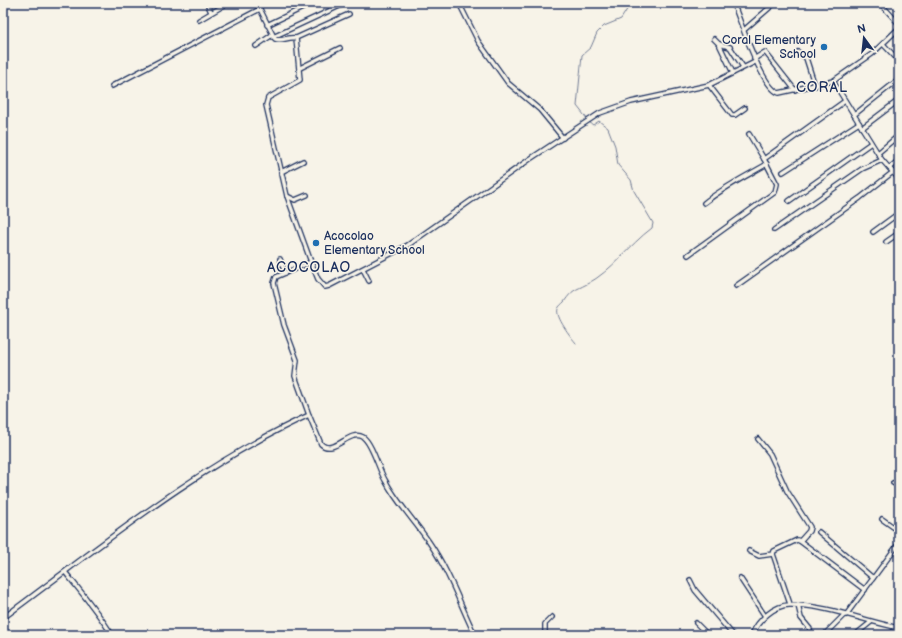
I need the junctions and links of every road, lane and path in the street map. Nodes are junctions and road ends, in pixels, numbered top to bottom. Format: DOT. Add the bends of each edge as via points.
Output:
graph roads {
  1 [pos="207,3"];
  2 [pos="228,3"];
  3 [pos="257,3"];
  4 [pos="313,3"];
  5 [pos="346,3"];
  6 [pos="458,3"];
  7 [pos="733,3"];
  8 [pos="775,3"];
  9 [pos="880,3"];
  10 [pos="260,9"];
  11 [pos="211,12"];
  12 [pos="349,14"];
  13 [pos="199,20"];
  14 [pos="899,24"];
  15 [pos="267,25"];
  16 [pos="899,28"];
  17 [pos="744,30"];
  18 [pos="273,36"];
  19 [pos="296,38"];
  20 [pos="714,39"];
  21 [pos="719,44"];
  22 [pos="883,44"];
  23 [pos="256,46"];
  24 [pos="340,48"];
  25 [pos="798,52"];
  26 [pos="754,60"];
  27 [pos="899,61"];
  28 [pos="744,67"];
  29 [pos="300,68"];
  30 [pos="733,73"];
  31 [pos="899,79"];
  32 [pos="833,81"];
  33 [pos="710,85"];
  34 [pos="112,86"];
  35 [pos="815,86"];
  36 [pos="795,90"];
  37 [pos="845,100"];
  38 [pos="899,100"];
  39 [pos="745,108"];
  40 [pos="854,115"];
  41 [pos="859,123"];
  42 [pos="862,128"];
  43 [pos="749,134"];
  44 [pos="899,135"];
  45 [pos="562,138"];
  46 [pos="872,143"];
  47 [pos="878,153"];
  48 [pos="764,159"];
  49 [pos="882,160"];
  50 [pos="899,160"];
  51 [pos="304,161"];
  52 [pos="767,164"];
  53 [pos="889,168"];
  54 [pos="281,172"];
  55 [pos="783,172"];
  56 [pos="893,172"];
  57 [pos="899,179"];
  58 [pos="307,195"];
  59 [pos="287,196"];
  60 [pos="789,201"];
  61 [pos="704,203"];
  62 [pos="899,213"];
  63 [pos="774,230"];
  64 [pos="873,232"];
  65 [pos="899,233"];
  66 [pos="886,242"];
  67 [pos="688,255"];
  68 [pos="280,259"];
  69 [pos="310,262"];
  70 [pos="363,269"];
  71 [pos="285,273"];
  72 [pos="369,281"];
  73 [pos="736,286"];
  74 [pos="309,415"];
  75 [pos="758,439"];
  76 [pos="893,483"];
  77 [pos="899,486"];
  78 [pos="882,519"];
  79 [pos="899,531"];
  80 [pos="819,532"];
  81 [pos="800,541"];
  82 [pos="899,543"];
  83 [pos="749,551"];
  84 [pos="773,554"];
  85 [pos="65,572"];
  86 [pos="740,578"];
  87 [pos="874,578"];
  88 [pos="690,580"];
  89 [pos="865,590"];
  90 [pos="790,604"];
  91 [pos="798,605"];
  92 [pos="845,615"];
  93 [pos="765,616"];
  94 [pos="552,617"];
  95 [pos="3,618"];
  96 [pos="871,622"];
  97 [pos="696,623"];
  98 [pos="899,624"];
  99 [pos="895,627"];
  100 [pos="810,629"];
  101 [pos="826,633"];
  102 [pos="112,635"];
  103 [pos="475,635"];
  104 [pos="545,635"];
  105 [pos="708,635"];
  106 [pos="733,635"];
  107 [pos="752,635"];
  108 [pos="855,635"];
  109 [pos="888,635"];
  1 -- 11 [label="street"];
  2 -- 11 [label="street"];
  3 -- 10 [label="street"];
  4 -- 15 [label="street"];
  5 -- 18 [label="street"];
  6 -- 45 [label="street" via="478,40 508,82 540,110"];
  7 -- 17 [label="street"];
  8 -- 17 [label="street"];
  9 -- 14 [label="street"];
  10 -- 15 [label="street"];
  10 -- 34 [label="street"];
  11 -- 13 [label="street"];
  12 -- 19 [label="street"];
  15 -- 18 [label="street"];
  16 -- 22 [label="street"];
  17 -- 26 [label="street"];
  18 -- 19 [label="street" via="279,41"];
  18 -- 23 [label="street"];
  19 -- 29 [label="street"];
  20 -- 21 [label="street"];
  21 -- 28 [label="street" via="730,47"];
  21 -- 30 [label="street"];
  22 -- 27 [label="street"];
  22 -- 32 [label="street"];
  24 -- 29 [label="street"];
  25 -- 35 [label="street" via="806,58"];
  26 -- 28 [label="street"];
  26 -- 36 [label="street" via="774,91 783,93"];
  26 -- 36 [label="street" via="765,52"];
  28 -- 30 [label="street"];
  29 -- 54 [label="street" via="299,81 268,98 266,103"];
  30 -- 33 [label="street"];
  31 -- 40 [label="street"];
  32 -- 35 [label="street"];
  32 -- 37 [label="street"];
  33 -- 39 [label="street" via="732,115"];
  33 -- 45 [label="street" via="612,108 591,118"];
  35 -- 36 [label="street"];
  37 -- 40 [label="street"];
  37 -- 48 [label="street"];
  38 -- 42 [label="street"];
  40 -- 41 [label="street"];
  41 -- 42 [label="street"];
  41 -- 55 [label="street"];
  42 -- 46 [label="street"];
  43 -- 48 [label="street"];
  44 -- 47 [label="street"];
  45 -- 70 [label="street" via="420,237 394,254"];
  46 -- 47 [label="street"];
  46 -- 60 [label="street"];
  47 -- 49 [label="street"];
  48 -- 52 [label="street"];
  49 -- 53 [label="street"];
  49 -- 63 [label="street" via="862,169"];
  50 -- 53 [label="street"];
  51 -- 54 [label="street"];
  52 -- 61 [label="street" via="726,186"];
  52 -- 67 [label="street" via="777,184 775,192"];
  53 -- 56 [label="street"];
  54 -- 59 [label="street"];
  56 -- 57 [label="street"];
  56 -- 73 [label="street"];
  58 -- 59 [label="street" via="295,200"];
  59 -- 69 [label="street"];
  62 -- 64 [label="street"];
  65 -- 66 [label="street"];
  68 -- 71 [label="street"];
  69 -- 70 [label="street" via="318,279 325,286"];
  69 -- 71 [label="street"];
  70 -- 72 [label="street"];
  71 -- 74 [label="street" via="276,278 274,283 285,330 296,360 295,376"];
  74 -- 85 [label="street" via="213,465"];
  74 -- 103 [label="street" via="324,447 356,436 364,437 369,443 391,492 429,542 452,581"];
  75 -- 81 [label="street" via="770,454 787,491 810,527"];
  76 -- 77 [label="street"];
  78 -- 79 [label="street"];
  80 -- 87 [label="street"];
  81 -- 84 [label="street" via="774,551"];
  81 -- 89 [label="street"];
  82 -- 87 [label="street"];
  83 -- 84 [label="street" via="759,556"];
  84 -- 90 [label="street"];
  85 -- 95 [label="street"];
  85 -- 102 [label="street" via="92,604"];
  86 -- 93 [label="street"];
  87 -- 89 [label="street"];
  88 -- 106 [label="street" via="695,590"];
  89 -- 92 [label="street"];
  90 -- 91 [label="street"];
  90 -- 93 [label="street"];
  91 -- 92 [label="street"];
  91 -- 100 [label="street" via="801,618"];
  92 -- 96 [label="street"];
  92 -- 101 [label="street"];
  93 -- 107 [label="street"];
  94 -- 104 [label="street" via="545,624"];
  96 -- 99 [label="street"];
  96 -- 108 [label="street"];
  97 -- 105 [label="street"];
  98 -- 99 [label="street"];
  99 -- 109 [label="street" via="899,628"];
}
